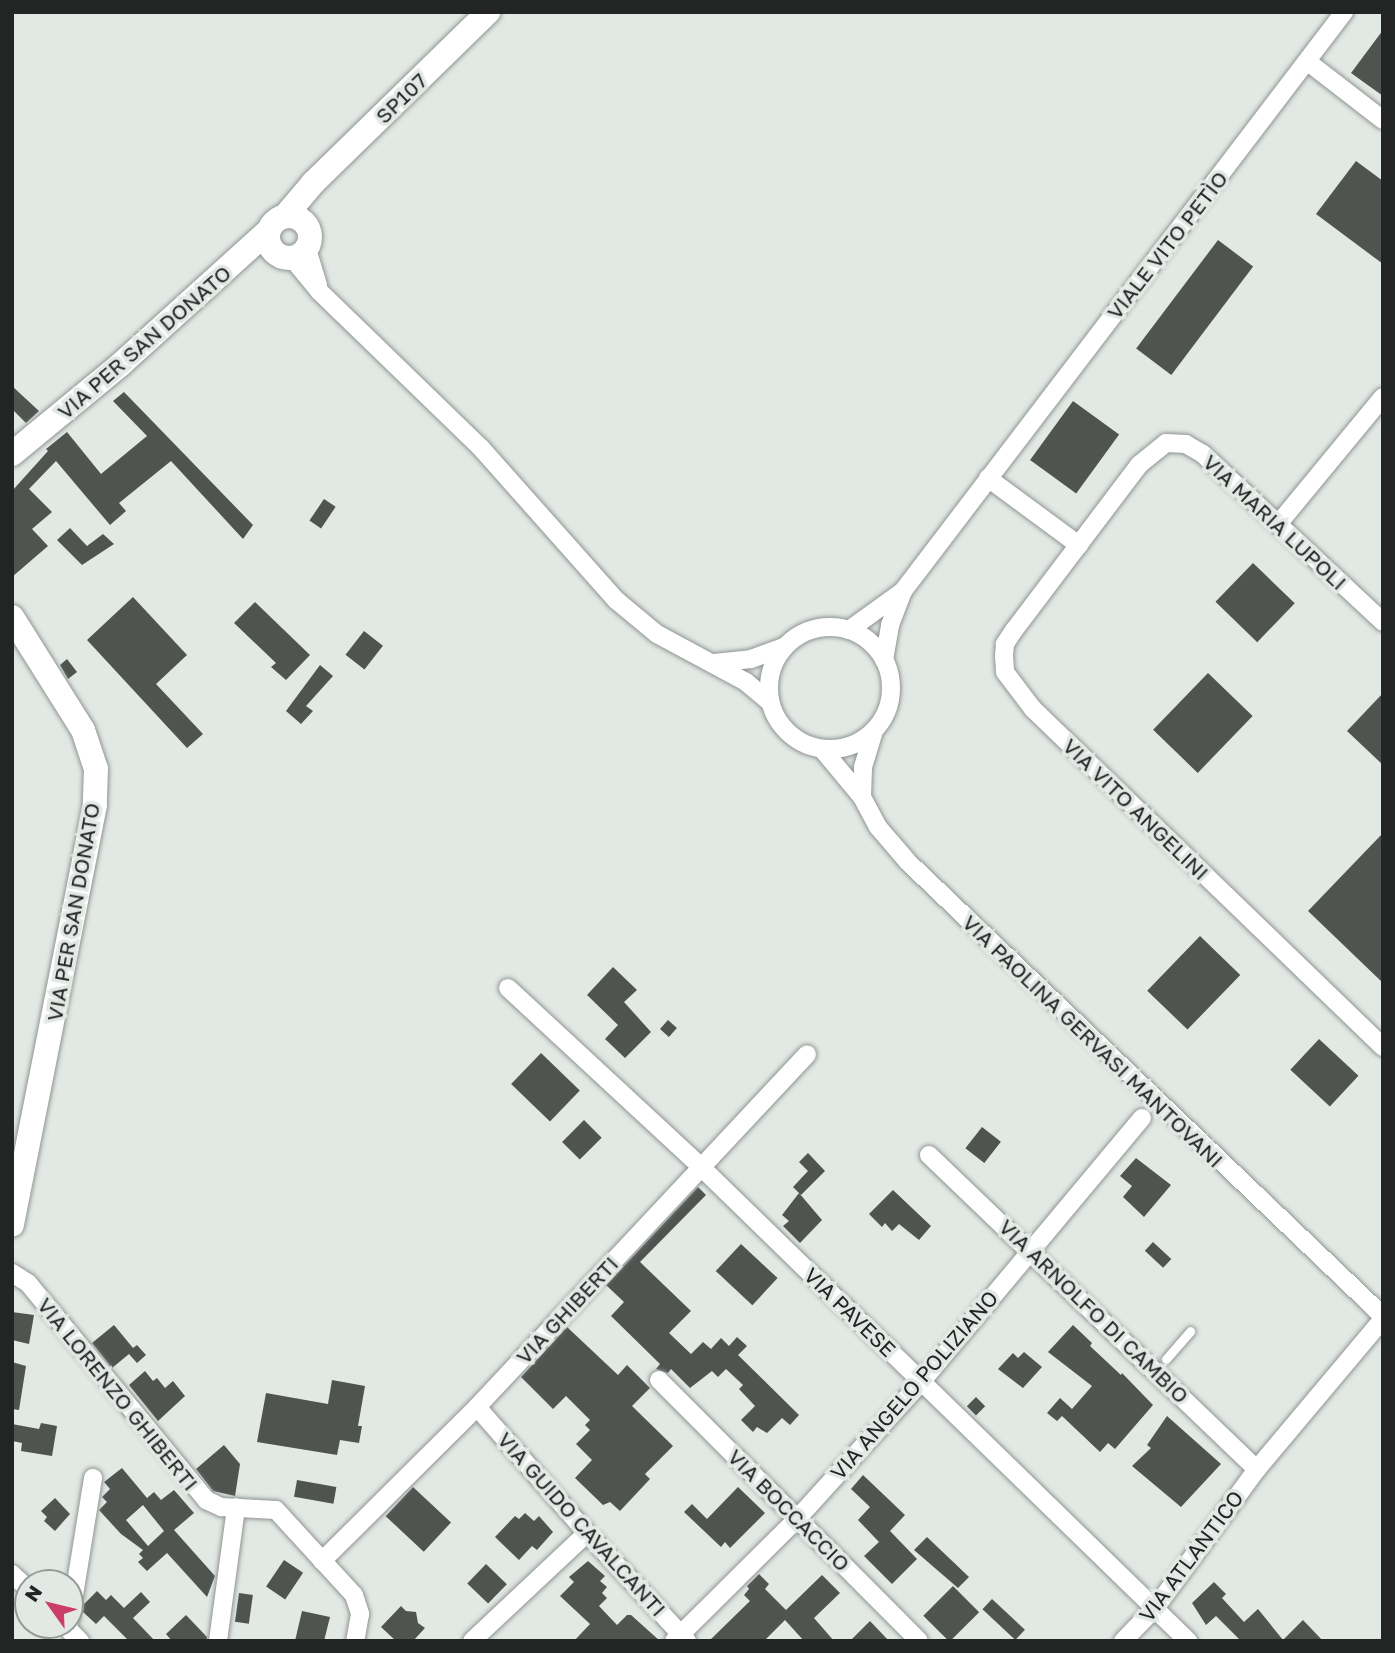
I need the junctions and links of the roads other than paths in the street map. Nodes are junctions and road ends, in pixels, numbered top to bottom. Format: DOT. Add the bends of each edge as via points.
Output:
graph roads {
  1 [pos="488,12"];
  2 [pos="1344,12"];
  3 [pos="1308,62"];
  4 [pos="1383,120"];
  5 [pos="288,237"];
  6 [pos="1383,397"];
  7 [pos="12,454"];
  8 [pos="988,478"];
  9 [pos="1279,523"];
  10 [pos="1079,545"];
  11 [pos="903,591"];
  12 [pos="12,617"];
  13 [pos="1383,622"];
  14 [pos="849,630"];
  15 [pos="784,647"];
  16 [pos="884,660"];
  17 [pos="714,663"];
  18 [pos="769,701"];
  19 [pos="874,730"];
  20 [pos="822,749"];
  21 [pos="862,797"];
  22 [pos="508,988"];
  23 [pos="1383,1047"];
  24 [pos="807,1054"];
  25 [pos="1142,1118"];
  26 [pos="929,1155"];
  27 [pos="701,1167"];
  28 [pos="12,1225"];
  29 [pos="1031,1249"];
  30 [pos="12,1273"];
  31 [pos="1383,1317"];
  32 [pos="1189,1331"];
  33 [pos="1160,1364"];
  34 [pos="659,1380"];
  35 [pos="922,1381"];
  36 [pos="477,1407"];
  37 [pos="1257,1469"];
  38 [pos="93,1478"];
  39 [pos="236,1507"];
  40 [pos="797,1519"];
  41 [pos="587,1533"];
  42 [pos="322,1561"];
  43 [pos="79,1569"];
  44 [pos="1156,1607"];
  45 [pos="681,1639"];
  46 [pos="218,1641"];
  47 [pos="355,1641"];
  48 [pos="472,1641"];
  49 [pos="919,1641"];
  50 [pos="1123,1641"];
  51 [pos="1188,1641"];
  1 -- 5 [label="street, SP107 / SP107" via="313,183"];
  2 -- 3 [label="street, VIALE VITO PETÌO"];
  3 -- 4 [label="street"];
  3 -- 8 [label="street, VIALE VITO PETÌO"];
  5 -- 7 [label="street, VIA PER SAN DONATO" via="243,255"];
  5 -- 17 [label="street" via="320,292 481,448 616,600 657,634"];
  6 -- 9 [label="street"];
  8 -- 10 [label="street"];
  8 -- 11 [label="street, VIALE VITO PETÌO"];
  9 -- 10 [label="street, VIA MARIA LUPOLI" via="1203,454 1186,444 1166,443 1139,465"];
  9 -- 13 [label="street, VIA MARIA LUPOLI"];
  10 -- 23 [label="street, VIA VITO ANGELINI" via="1005,644 1005,672 1033,709"];
  11 -- 14 [label="street"];
  11 -- 16 [label="street" via="890,625"];
  12 -- 28 [label="street, VIA PER SAN DONATO" via="83,730 96,769 86,855"];
  14 -- 15 [label="street" via="814,629"];
  14 -- 16 [label="street" via="863,636"];
  15 -- 17 [label="street" via="751,659"];
  15 -- 18 [label="street" via="768,682"];
  16 -- 19 [label="street" via="890,681 889,704"];
  17 -- 18 [label="street"];
  18 -- 20 [label="street" via="788,734"];
  19 -- 20 [label="street" via="850,746"];
  19 -- 21 [label="street" via="863,767"];
  20 -- 21 [label="street, VIA PAOLINA GERVASI MANTOVANI"];
  21 -- 31 [label="street, VIA PAOLINA GERVASI MANTOVANI" via="878,827 908,862"];
  22 -- 27 [label="street, VIA PAVESE"];
  24 -- 27 [label="street, VIA GHIBERTI"];
  25 -- 29 [label="street, VIA ANGELO POLIZIANO"];
  26 -- 29 [label="street, VIA ARNOLFO DI CAMBIO"];
  27 -- 35 [label="street, VIA PAVESE"];
  27 -- 36 [label="street, VIA GHIBERTI"];
  29 -- 33 [label="street, VIA ARNOLFO DI CAMBIO"];
  29 -- 35 [label="street, VIA ANGELO POLIZIANO"];
  30 -- 39 [label="street, VIA LORENZO GHIBERTI" via="29,1283 198,1493 221,1507"];
  31 -- 37 [label="street, VIA ATLANTICO"];
  32 -- 33 [label="lane"];
  33 -- 37 [label="street, VIA ARNOLFO DI CAMBIO"];
  34 -- 40 [label="street, VIA BOCCACCIO"];
  35 -- 40 [label="street, VIA ANGELO POLIZIANO"];
  35 -- 44 [label="street, VIA PAVESE"];
  36 -- 41 [label="street, VIA GUIDO CAVALCANTI"];
  36 -- 42 [label="street, VIA GHIBERTI"];
  37 -- 44 [label="street, VIA ATLANTICO"];
  38 -- 43 [label="street"];
  39 -- 42 [label="street, VIA LORENZO GHIBERTI" via="276,1510"];
  39 -- 46 [label="street"];
  40 -- 45 [label="street, VIA ANGELO POLIZIANO"];
  40 -- 49 [label="street, VIA BOCCACCIO"];
  41 -- 45 [label="street, VIA GUIDO CAVALCANTI"];
  41 -- 48 [label="street"];
  42 -- 47 [label="street, VIA LORENZO GHIBERTI" via="354,1595 360,1615"];
  44 -- 50 [label="street, VIA ATLANTICO"];
  44 -- 51 [label="street, VIA PAVESE"];
}
